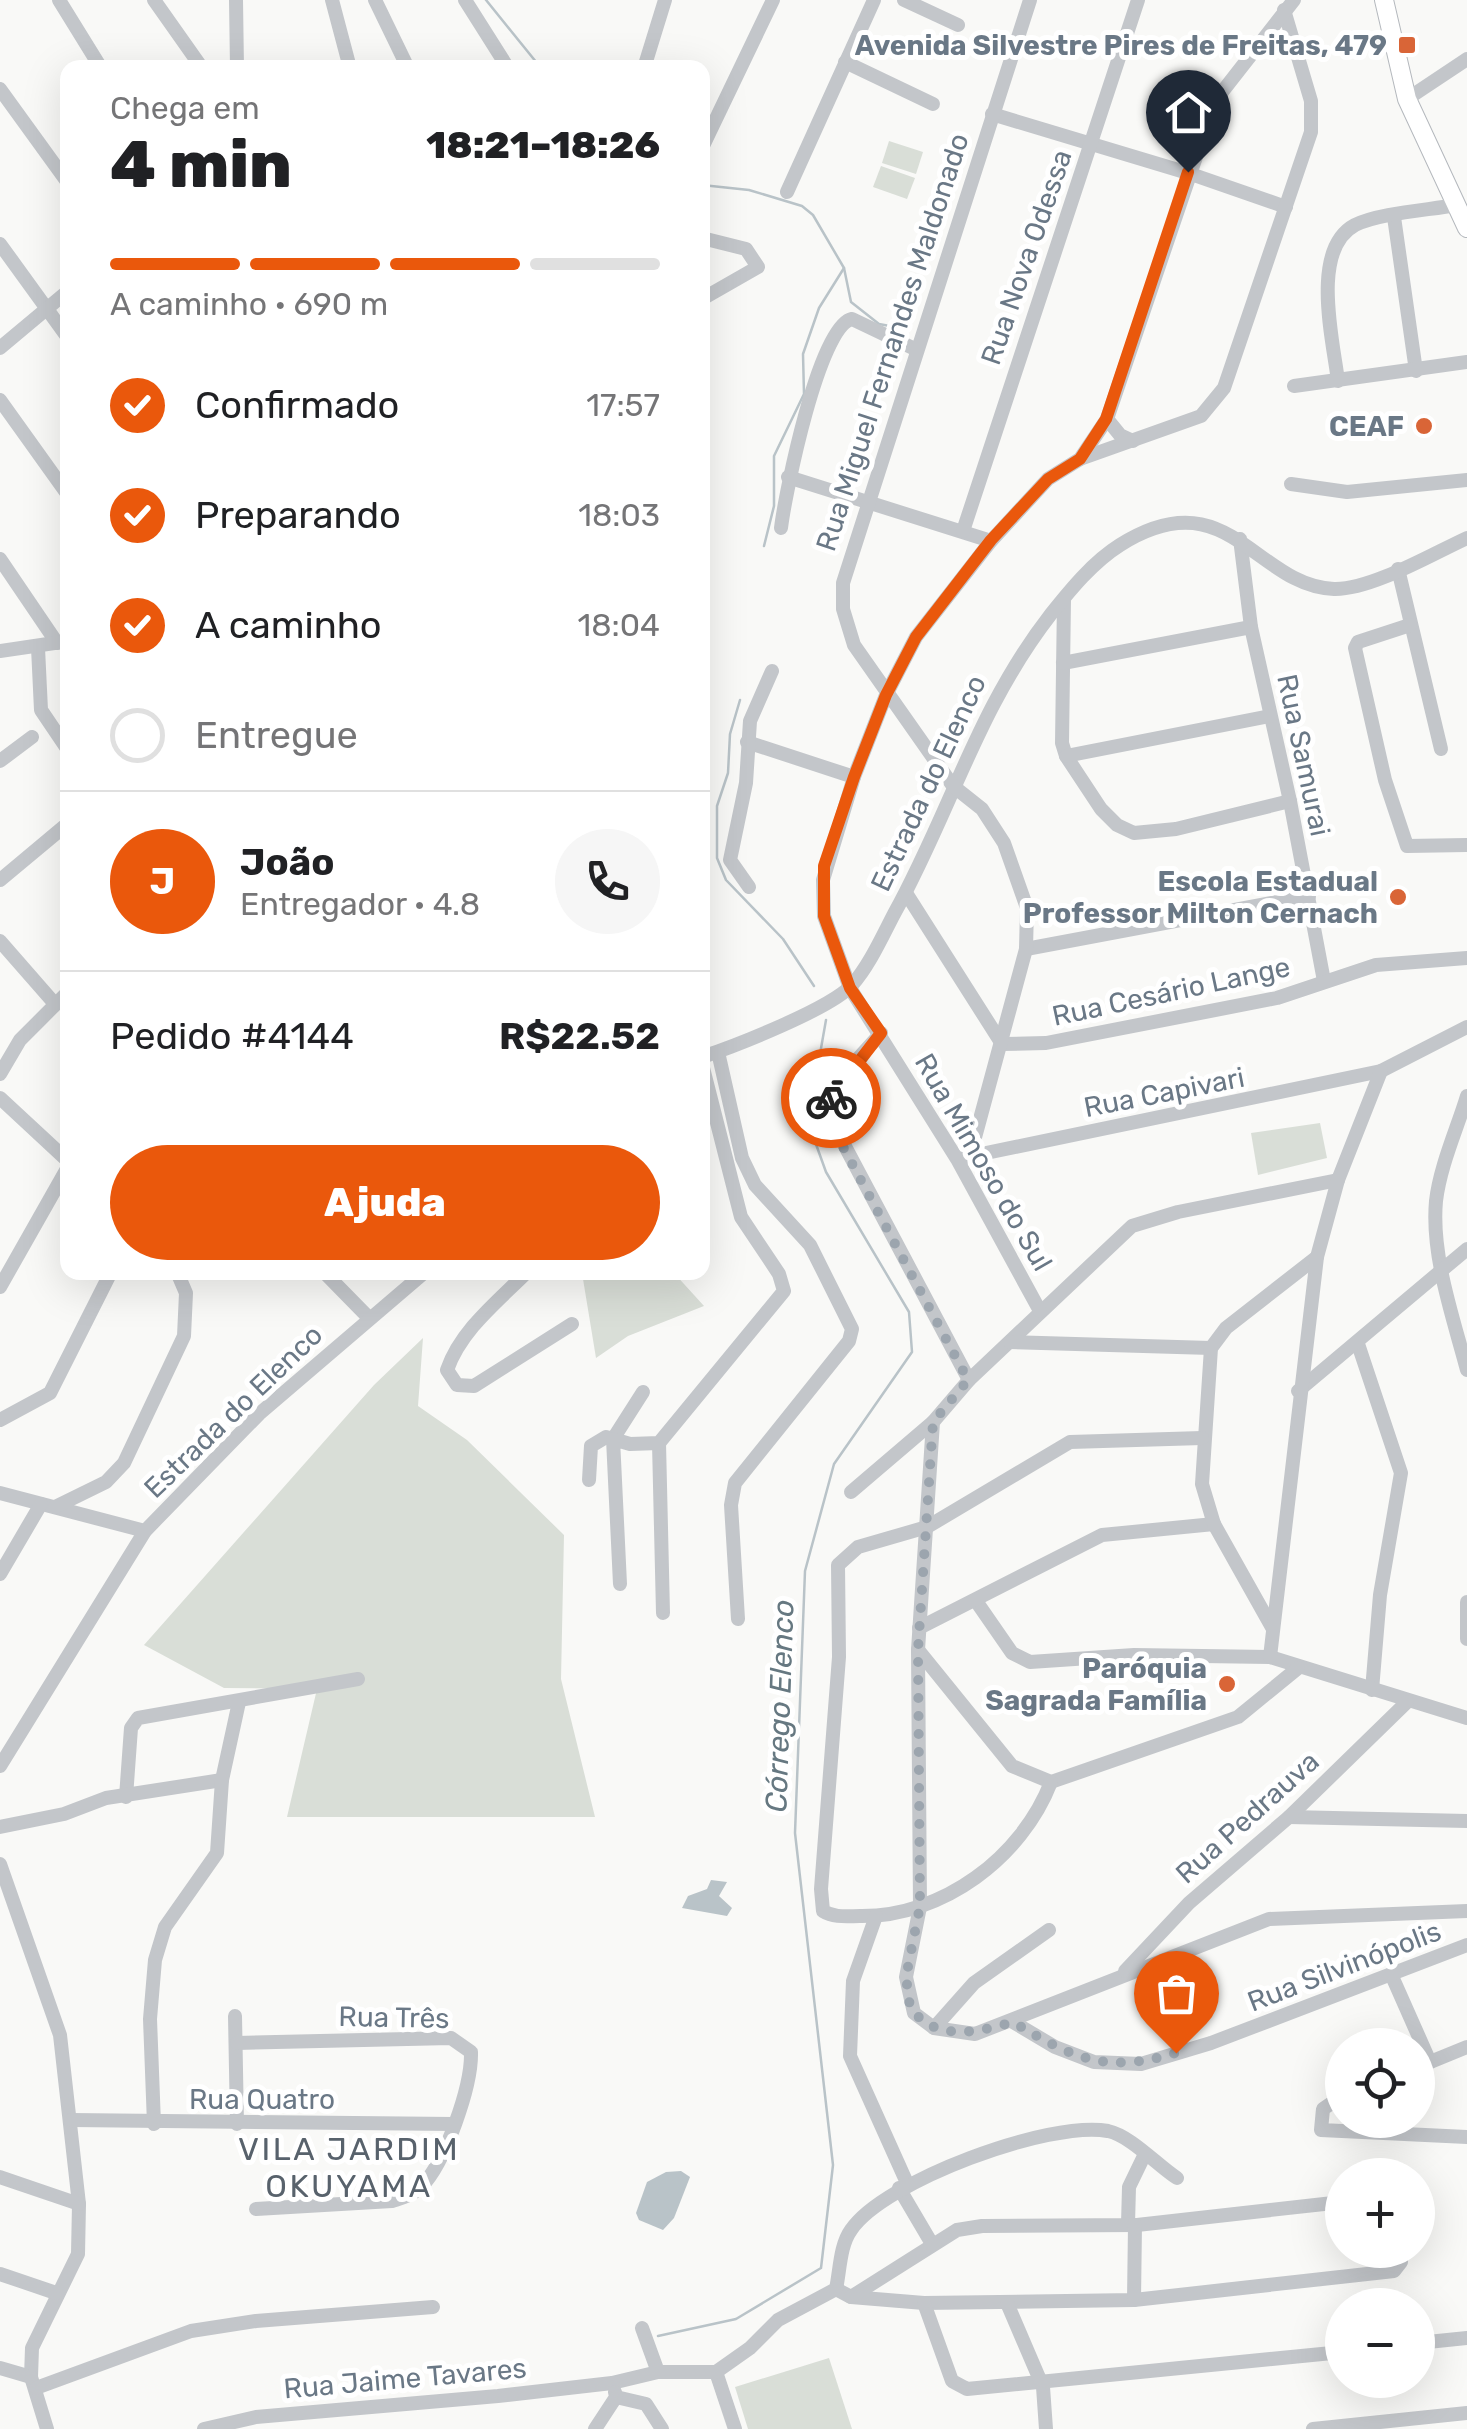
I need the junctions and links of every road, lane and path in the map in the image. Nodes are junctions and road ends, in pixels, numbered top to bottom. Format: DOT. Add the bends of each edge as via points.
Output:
graph roads {
  1 [pos="59,0"];
  2 [pos="154,0"];
  3 [pos="236,0"];
  4 [pos="332,0"];
  5 [pos="375,0"];
  6 [pos="465,0"];
  7 [pos="665,0"];
  8 [pos="773,0"];
  9 [pos="874,0"];
  10 [pos="904,0"];
  11 [pos="1030,0"];
  12 [pos="1138,0"];
  13 [pos="1384,0"];
  14 [pos="1289,5"];
  15 [pos="958,25"];
  16 [pos="1467,58"];
  17 [pos="96,60"];
  18 [pos="196,60"];
  19 [pos="238,60"];
  20 [pos="348,60"];
  21 [pos="404,60"];
  22 [pos="503,60"];
  23 [pos="646,60"];
  24 [pos="845,62"];
  25 [pos="0,89"];
  26 [pos="1407,99"];
  27 [pos="933,104"];
  28 [pos="992,114"];
  29 [pos="710,131"];
  30 [pos="1090,144"];
  31 [pos="60,172"];
  32 [pos="1188,172"];
  33 [pos="787,192"];
  34 [pos="1456,205"];
  35 [pos="1286,207"];
  36 [pos="1394,217"];
  37 [pos="1467,228"];
  38 [pos="710,240"];
  39 [pos="0,244"];
  40 [pos="710,294"];
  41 [pos="60,297"];
  42 [pos="46,307"];
  43 [pos="60,327"];
  44 [pos="0,348"];
  45 [pos="917,350"];
  46 [pos="1467,362"];
  47 [pos="1416,371"];
  48 [pos="1338,381"];
  49 [pos="1294,386"];
  50 [pos="0,400"];
  51 [pos="1106,419"];
  52 [pos="1134,441"];
  53 [pos="1080,459"];
  54 [pos="788,477"];
  55 [pos="1467,480"];
  56 [pos="60,484"];
  57 [pos="1291,484"];
  58 [pos="868,500"];
  59 [pos="781,528"];
  60 [pos="963,531"];
  61 [pos="1467,538"];
  62 [pos="1240,539"];
  63 [pos="991,540"];
  64 [pos="0,559"];
  65 [pos="1398,569"];
  66 [pos="1064,598"];
  67 [pos="1410,625"];
  68 [pos="1251,628"];
  69 [pos="60,639"];
  70 [pos="60,642"];
  71 [pos="38,648"];
  72 [pos="0,651"];
  73 [pos="1063,663"];
  74 [pos="772,671"];
  75 [pos="886,695"];
  76 [pos="1270,716"];
  77 [pos="32,737"];
  78 [pos="60,738"];
  79 [pos="747,742"];
  80 [pos="1440,749"];
  81 [pos="1066,756"];
  82 [pos="0,762"];
  83 [pos="854,777"];
  84 [pos="954,786"];
  85 [pos="1290,801"];
  86 [pos="60,830"];
  87 [pos="1467,845"];
  88 [pos="0,880"];
  89 [pos="749,887"];
  90 [pos="906,892"];
  91 [pos="1309,896"];
  92 [pos="0,940"];
  93 [pos="1026,949"];
  94 [pos="1467,958"];
  95 [pos="1324,981"];
  96 [pos="850,988"];
  97 [pos="60,999"];
  98 [pos="55,1004"];
  99 [pos="1467,1027"];
  100 [pos="881,1033"];
  101 [pos="1002,1044"];
  102 [pos="718,1052"];
  103 [pos="710,1056"];
  104 [pos="1381,1071"];
  105 [pos="0,1074"];
  106 [pos="710,1092"];
  107 [pos="1467,1096"];
  108 [pos="0,1098"];
  109 [pos="60,1156"];
  110 [pos="964,1158"];
  111 [pos="60,1178"];
  112 [pos="1338,1180"];
  113 [pos="1467,1250"];
  114 [pos="1316,1257"];
  115 [pos="1442,1268"];
  116 [pos="107,1280"];
  117 [pos="180,1280"];
  118 [pos="332,1280"];
  119 [pos="416,1280"];
  120 [pos="519,1280"];
  121 [pos="0,1287"];
  122 [pos="1040,1311"];
  123 [pos="369,1318"];
  124 [pos="572,1324"];
  125 [pos="1010,1342"];
  126 [pos="1358,1344"];
  127 [pos="1211,1348"];
  128 [pos="1467,1370"];
  129 [pos="968,1380"];
  130 [pos="1298,1391"];
  131 [pos="643,1392"];
  132 [pos="0,1420"];
  133 [pos="933,1422"];
  134 [pos="1202,1438"];
  135 [pos="613,1439"];
  136 [pos="659,1442"];
  137 [pos="589,1480"];
  138 [pos="851,1492"];
  139 [pos="0,1493"];
  140 [pos="48,1506"];
  141 [pos="1214,1524"];
  142 [pos="927,1526"];
  143 [pos="145,1531"];
  144 [pos="0,1574"];
  145 [pos="620,1584"];
  146 [pos="976,1601"];
  147 [pos="1467,1602"];
  148 [pos="663,1613"];
  149 [pos="738,1619"];
  150 [pos="919,1628"];
  151 [pos="1274,1631"];
  152 [pos="1467,1639"];
  153 [pos="918,1650"];
  154 [pos="1270,1658"];
  155 [pos="1298,1668"];
  156 [pos="358,1679"];
  157 [pos="1372,1690"];
  158 [pos="239,1702"];
  159 [pos="1407,1702"];
  160 [pos="1467,1718"];
  161 [pos="0,1766"];
  162 [pos="222,1780"];
  163 [pos="1050,1782"];
  164 [pos="126,1797"];
  165 [pos="1289,1817"];
  166 [pos="1467,1821"];
  167 [pos="0,1827"];
  168 [pos="0,1864"];
  169 [pos="920,1906"];
  170 [pos="1467,1911"];
  171 [pos="876,1916"];
  172 [pos="1048,1930"];
  173 [pos="1467,1945"];
  174 [pos="1124,1972"];
  175 [pos="1390,1974"];
  176 [pos="235,2016"];
  177 [pos="1013,2022"];
  178 [pos="934,2028"];
  179 [pos="1410,2028"];
  180 [pos="237,2043"];
  181 [pos="1467,2047"];
  182 [pos="1435,2060"];
  183 [pos="1325,2108"];
  184 [pos="70,2120"];
  185 [pos="154,2124"];
  186 [pos="237,2124"];
  187 [pos="454,2124"];
  188 [pos="1325,2130"];
  189 [pos="1435,2135"];
  190 [pos="1467,2137"];
  191 [pos="1144,2156"];
  192 [pos="0,2177"];
  193 [pos="1177,2178"];
  194 [pos="903,2186"];
  195 [pos="79,2204"];
  196 [pos="1325,2204"];
  197 [pos="256,2208"];
  198 [pos="1132,2224"];
  199 [pos="932,2244"];
  200 [pos="1397,2268"];
  201 [pos="0,2274"];
  202 [pos="836,2289"];
  203 [pos="56,2293"];
  204 [pos="850,2297"];
  205 [pos="1134,2300"];
  206 [pos="1007,2302"];
  207 [pos="924,2304"];
  208 [pos="432,2307"];
  209 [pos="642,2328"];
  210 [pos="1467,2338"];
  211 [pos="1435,2341"];
  212 [pos="1325,2354"];
  213 [pos="0,2368"];
  214 [pos="658,2372"];
  215 [pos="716,2372"];
  216 [pos="34,2382"];
  217 [pos="1041,2382"];
  218 [pos="614,2390"];
  219 [pos="1467,2413"];
  220 [pos="48,2429"];
  221 [pos="204,2429"];
  222 [pos="595,2429"];
  223 [pos="662,2429"];
  224 [pos="735,2429"];
  225 [pos="1046,2429"];
  226 [pos="1313,2429"];
  1 -- 17 [label="street"];
  2 -- 18 [label="street"];
  3 -- 19 [label="street"];
  4 -- 20 [label="street"];
  5 -- 21 [label="street"];
  6 -- 22 [label="street"];
  7 -- 23 [label="street"];
  8 -- 29 [label="street"];
  9 -- 24 [label="street"];
  10 -- 15 [label="street"];
  11 -- 28 [label="street, Rua Miguel Fernandes Maldonado"];
  12 -- 30 [label="street, Rua Nova Odessa"];
  13 -- 26 [label="main road"];
  14 -- 32 [label="street" via="1215,101"];
  14 -- 35 [label="street" via="1312,116"];
  16 -- 26 [label="street"];
  24 -- 27 [label="street"];
  24 -- 33 [label="street"];
  25 -- 31 [label="street"];
  26 -- 34 [label="main road"];
  28 -- 30 [label="street"];
  28 -- 45 [label="street, Rua Miguel Fernandes Maldonado"];
  30 -- 32 [label="street"];
  30 -- 60 [label="street, Rua Nova Odessa"];
  32 -- 35 [label="street"];
  32 -- 51 [label="street"];
  34 -- 36 [label="street"];
  34 -- 37 [label="main road"];
  35 -- 52 [label="street" via="1235,362 1213,406"];
  36 -- 47 [label="street"];
  36 -- 48 [label="street" via="1345,232 1328,266"];
  38 -- 40 [label="street" via="746,248 758,268"];
  39 -- 42 [label="street"];
  41 -- 42 [label="street"];
  42 -- 43 [label="street"];
  42 -- 44 [label="street"];
  45 -- 54 [label="street" via="845,320 822,366"];
  45 -- 58 [label="street, Rua Miguel Fernandes Maldonado"];
  46 -- 47 [label="street"];
  47 -- 48 [label="street"];
  48 -- 49 [label="street"];
  50 -- 56 [label="street"];
  51 -- 52 [label="street"];
  51 -- 53 [label="street"];
  52 -- 53 [label="street"];
  53 -- 63 [label="street, Rua Mimoso do Sul" via="1048,479"];
  54 -- 58 [label="street"];
  54 -- 59 [label="street"];
  55 -- 57 [label="street" via="1347,492"];
  58 -- 60 [label="street"];
  58 -- 75 [label="street, Rua Miguel Fernandes Maldonado" via="846,565 843,609 854,645"];
  60 -- 63 [label="street"];
  61 -- 65 [label="street, Estrada do Elenco"];
  62 -- 65 [label="street, Estrada do Elenco" via="1281,569 1326,588 1349,588"];
  62 -- 66 [label="street, Estrada do Elenco" via="1200,525 1147,533 1095,564"];
  62 -- 68 [label="street, Rua Samurai"];
  63 -- 75 [label="street, Rua Mimoso do Sul" via="916,637"];
  64 -- 69 [label="street"];
  65 -- 67 [label="street"];
  66 -- 73 [label="street"];
  66 -- 84 [label="street, Estrada do Elenco" via="1014,661"];
  67 -- 80 [label="street"];
  67 -- 87 [label="street" via="1358,642 1354,652 1385,780 1407,846"];
  68 -- 73 [label="street"];
  68 -- 76 [label="street, Rua Samurai"];
  70 -- 71 [label="street"];
  71 -- 72 [label="street"];
  71 -- 78 [label="street" via="36,692"];
  73 -- 81 [label="street" via="1060,726"];
  74 -- 79 [label="street"];
  75 -- 83 [label="street, Rua Mimoso do Sul"];
  75 -- 84 [label="street, Rua Miguel Fernandes Maldonado"];
  76 -- 81 [label="street"];
  76 -- 85 [label="street, Rua Samurai"];
  77 -- 82 [label="street"];
  79 -- 83 [label="street"];
  79 -- 89 [label="street" via="730,860"];
  81 -- 85 [label="street" via="1117,825 1134,833"];
  83 -- 96 [label="street, Rua Mimoso do Sul" via="830,845 822,895"];
  84 -- 90 [label="street, Estrada do Elenco"];
  84 -- 93 [label="street, Rua Miguel Fernandes Maldonado" via="974,800 1004,843 1026,908"];
  85 -- 91 [label="street, Rua Samurai"];
  86 -- 88 [label="street"];
  90 -- 96 [label="street, Estrada do Elenco"];
  90 -- 101 [label="street"];
  91 -- 93 [label="street"];
  91 -- 95 [label="street, Rua Samurai"];
  92 -- 98 [label="street"];
  93 -- 101 [label="street, Rua Miguel Fernandes Maldonado"];
  94 -- 95 [label="street, Rua Cesário Lange" via="1376,964"];
  95 -- 101 [label="street, Rua Cesário Lange" via="1276,998 1046,1043"];
  96 -- 100 [label="street, Rua Mimoso do Sul"];
  96 -- 102 [label="street"];
  97 -- 98 [label="street"];
  98 -- 105 [label="street" via="20,1040"];
  99 -- 104 [label="street, Rua Capivari"];
  100 -- 110 [label="street, Rua Mimoso do Sul"];
  100 -- 129 [label="street" via="830,1099 830,1118"];
  101 -- 110 [label="street, Rua Miguel Fernandes Maldonado"];
  102 -- 103 [label="street"];
  102 -- 149 [label="street" via="742,1158 755,1185 810,1245 852,1329 849,1342 735,1483 730,1505"];
  104 -- 110 [label="street, Rua Capivari"];
  104 -- 112 [label="street"];
  106 -- 136 [label="street" via="741,1218 784,1291"];
  107 -- 115 [label="street" via="1436,1198"];
  108 -- 109 [label="street"];
  110 -- 122 [label="street, Rua Mimoso do Sul"];
  111 -- 121 [label="street"];
  112 -- 114 [label="street"];
  112 -- 122 [label="street" via="1146,1220 1114,1239"];
  113 -- 115 [label="street"];
  114 -- 127 [label="street" via="1226,1328"];
  114 -- 130 [label="street"];
  115 -- 126 [label="street"];
  115 -- 128 [label="street"];
  116 -- 132 [label="street" via="50,1393"];
  117 -- 140 [label="street" via="184,1336 124,1463 106,1482"];
  118 -- 123 [label="street"];
  119 -- 123 [label="street, Estrada do Elenco"];
  120 -- 124 [label="street" via="470,1328 451,1358 447,1370 457,1384 474,1386"];
  122 -- 125 [label="street"];
  123 -- 143 [label="street, Estrada do Elenco" via="246,1426"];
  125 -- 127 [label="street"];
  125 -- 129 [label="street"];
  126 -- 130 [label="street"];
  126 -- 157 [label="street" via="1401,1472"];
  127 -- 134 [label="street"];
  129 -- 133 [label="street"];
  130 -- 151 [label="street"];
  131 -- 135 [label="street"];
  133 -- 138 [label="street"];
  133 -- 142 [label="street"];
  134 -- 141 [label="street" via="1202,1484"];
  134 -- 142 [label="street" via="1070,1442"];
  135 -- 136 [label="street"];
  135 -- 137 [label="street" via="591,1446"];
  135 -- 145 [label="street"];
  136 -- 148 [label="street"];
  139 -- 140 [label="street, Estrada do Elenco"];
  140 -- 143 [label="street, Estrada do Elenco"];
  140 -- 144 [label="street"];
  141 -- 146 [label="street" via="1102,1535"];
  141 -- 151 [label="street"];
  142 -- 150 [label="street"];
  142 -- 171 [label="street" via="858,1547 835,1573 839,1657 822,1902 827,1915"];
  143 -- 161 [label="street"];
  146 -- 150 [label="street"];
  146 -- 154 [label="street" via="1012,1653 1030,1662 1134,1655"];
  147 -- 152 [label="street"];
  150 -- 153 [label="street"];
  151 -- 154 [label="street"];
  153 -- 163 [label="street" via="1012,1766"];
  153 -- 169 [label="street"];
  154 -- 155 [label="street"];
  155 -- 157 [label="street"];
  155 -- 163 [label="street" via="1238,1717"];
  156 -- 158 [label="street"];
  157 -- 159 [label="street"];
  158 -- 162 [label="street"];
  158 -- 164 [label="street" via="138,1718 131,1728"];
  159 -- 160 [label="street"];
  159 -- 165 [label="street, Rua Pedrauva"];
  162 -- 164 [label="street"];
  162 -- 185 [label="street" via="217,1853 161,1936 150,2019"];
  163 -- 169 [label="street" via="1038,1816 1010,1846 967,1884"];
  164 -- 167 [label="street"];
  165 -- 166 [label="street"];
  165 -- 174 [label="street, Rua Pedrauva" via="1189,1903"];
  168 -- 184 [label="street" via="54,2010"];
  169 -- 171 [label="street"];
  169 -- 178 [label="street" via="908,1997 914,2013"];
  170 -- 174 [label="street" via="1280,1917"];
  171 -- 194 [label="street" via="852,1981 850,2056"];
  172 -- 178 [label="street" via="974,1983"];
  173 -- 175 [label="street, Rua Silvinópolis"];
  174 -- 177 [label="street"];
  175 -- 177 [label="street, Rua Silvinópolis" via="1212,2043 1124,2066 1055,2047"];
  175 -- 179 [label="street"];
  176 -- 180 [label="street"];
  177 -- 178 [label="street" via="974,2034"];
  180 -- 186 [label="street"];
  180 -- 187 [label="street, Rua Três" via="460,2041 472,2052 472,2066"];
  181 -- 182 [label="street"];
  183 -- 188 [label="street"];
  184 -- 185 [label="street, Rua Quatro"];
  184 -- 195 [label="street"];
  185 -- 186 [label="street, Rua Quatro"];
  186 -- 187 [label="street, Rua Quatro"];
  187 -- 197 [label="street" via="431,2174 409,2196"];
  189 -- 190 [label="street"];
  191 -- 193 [label="street"];
  191 -- 194 [label="street" via="1112,2132 1068,2133 1009,2145"];
  191 -- 198 [label="street" via="1129,2188"];
  192 -- 195 [label="street"];
  194 -- 199 [label="street"];
  194 -- 202 [label="street" via="847,2234"];
  195 -- 203 [label="street" via="78,2254"];
  196 -- 198 [label="street"];
  198 -- 199 [label="street" via="982,2226 956,2230"];
  198 -- 205 [label="street"];
  199 -- 204 [label="street"];
  200 -- 205 [label="street"];
  201 -- 203 [label="street"];
  202 -- 204 [label="street"];
  202 -- 215 [label="street" via="778,2320"];
  203 -- 216 [label="street" via="32,2348"];
  204 -- 207 [label="street"];
  205 -- 206 [label="street"];
  206 -- 207 [label="street"];
  206 -- 217 [label="street"];
  207 -- 217 [label="street" via="955,2385"];
  208 -- 216 [label="street" via="192,2332"];
  209 -- 214 [label="street"];
  210 -- 211 [label="street"];
  212 -- 217 [label="street"];
  213 -- 216 [label="street"];
  214 -- 215 [label="street, Rua Jaime Tavares"];
  214 -- 218 [label="street, Rua Jaime Tavares"];
  215 -- 224 [label="street"];
  216 -- 220 [label="street"];
  217 -- 225 [label="street"];
  218 -- 221 [label="street, Rua Jaime Tavares" via="256,2416"];
  218 -- 222 [label="street"];
  218 -- 223 [label="street" via="646,2404"];
  219 -- 226 [label="street"];
}
